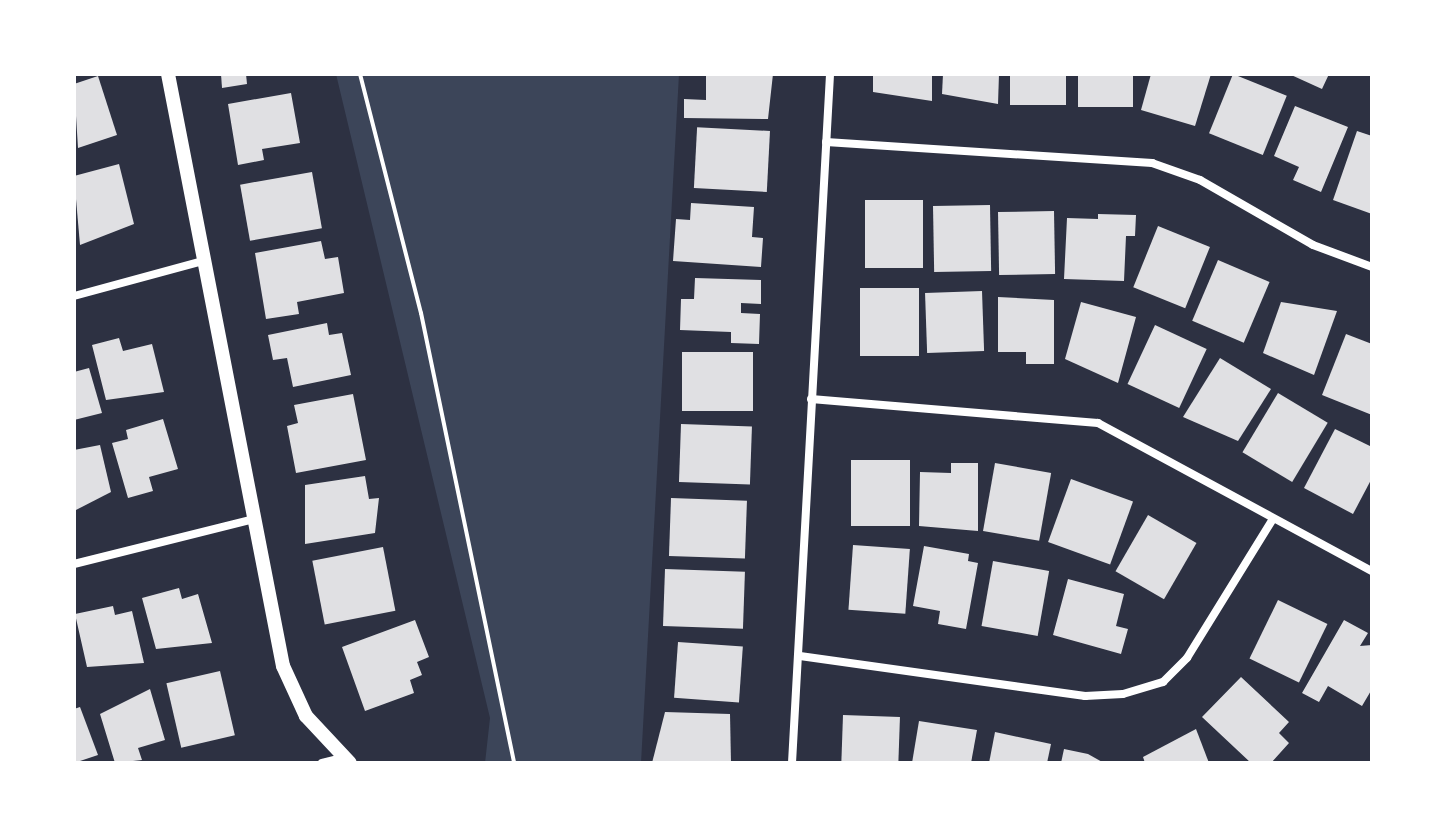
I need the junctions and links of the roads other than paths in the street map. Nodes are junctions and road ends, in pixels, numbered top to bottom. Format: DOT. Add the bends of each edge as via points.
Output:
graph roads {
  1 [pos="168,74"];
  2 [pos="830,74"];
  3 [pos="826,142"];
  4 [pos="203,261"];
  5 [pos="1372,267"];
  6 [pos="74,296"];
  7 [pos="811,399"];
  8 [pos="1273,519"];
  9 [pos="251,520"];
  10 [pos="74,564"];
  11 [pos="1372,571"];
  12 [pos="800,656"];
  13 [pos="346,760"];
  14 [pos="322,763"];
  15 [pos="792,763"];
  1 -- 4 [label="street"];
  2 -- 3 [label="street"];
  3 -- 5 [label="street" via="1152,163 1200,180 1313,245"];
  3 -- 7 [label="street"];
  4 -- 6 [label="street"];
  4 -- 9 [label="street"];
  7 -- 8 [label="street" via="1098,423"];
  7 -- 12 [label="street"];
  8 -- 11 [label="street"];
  8 -- 12 [label="street" via="1187,658 1163,682 1123,694 1085,696"];
  9 -- 10 [label="street"];
  9 -- 13 [label="street" via="283,666 306,716"];
  12 -- 15 [label="street"];
  13 -- 14 [label="street"];
}
